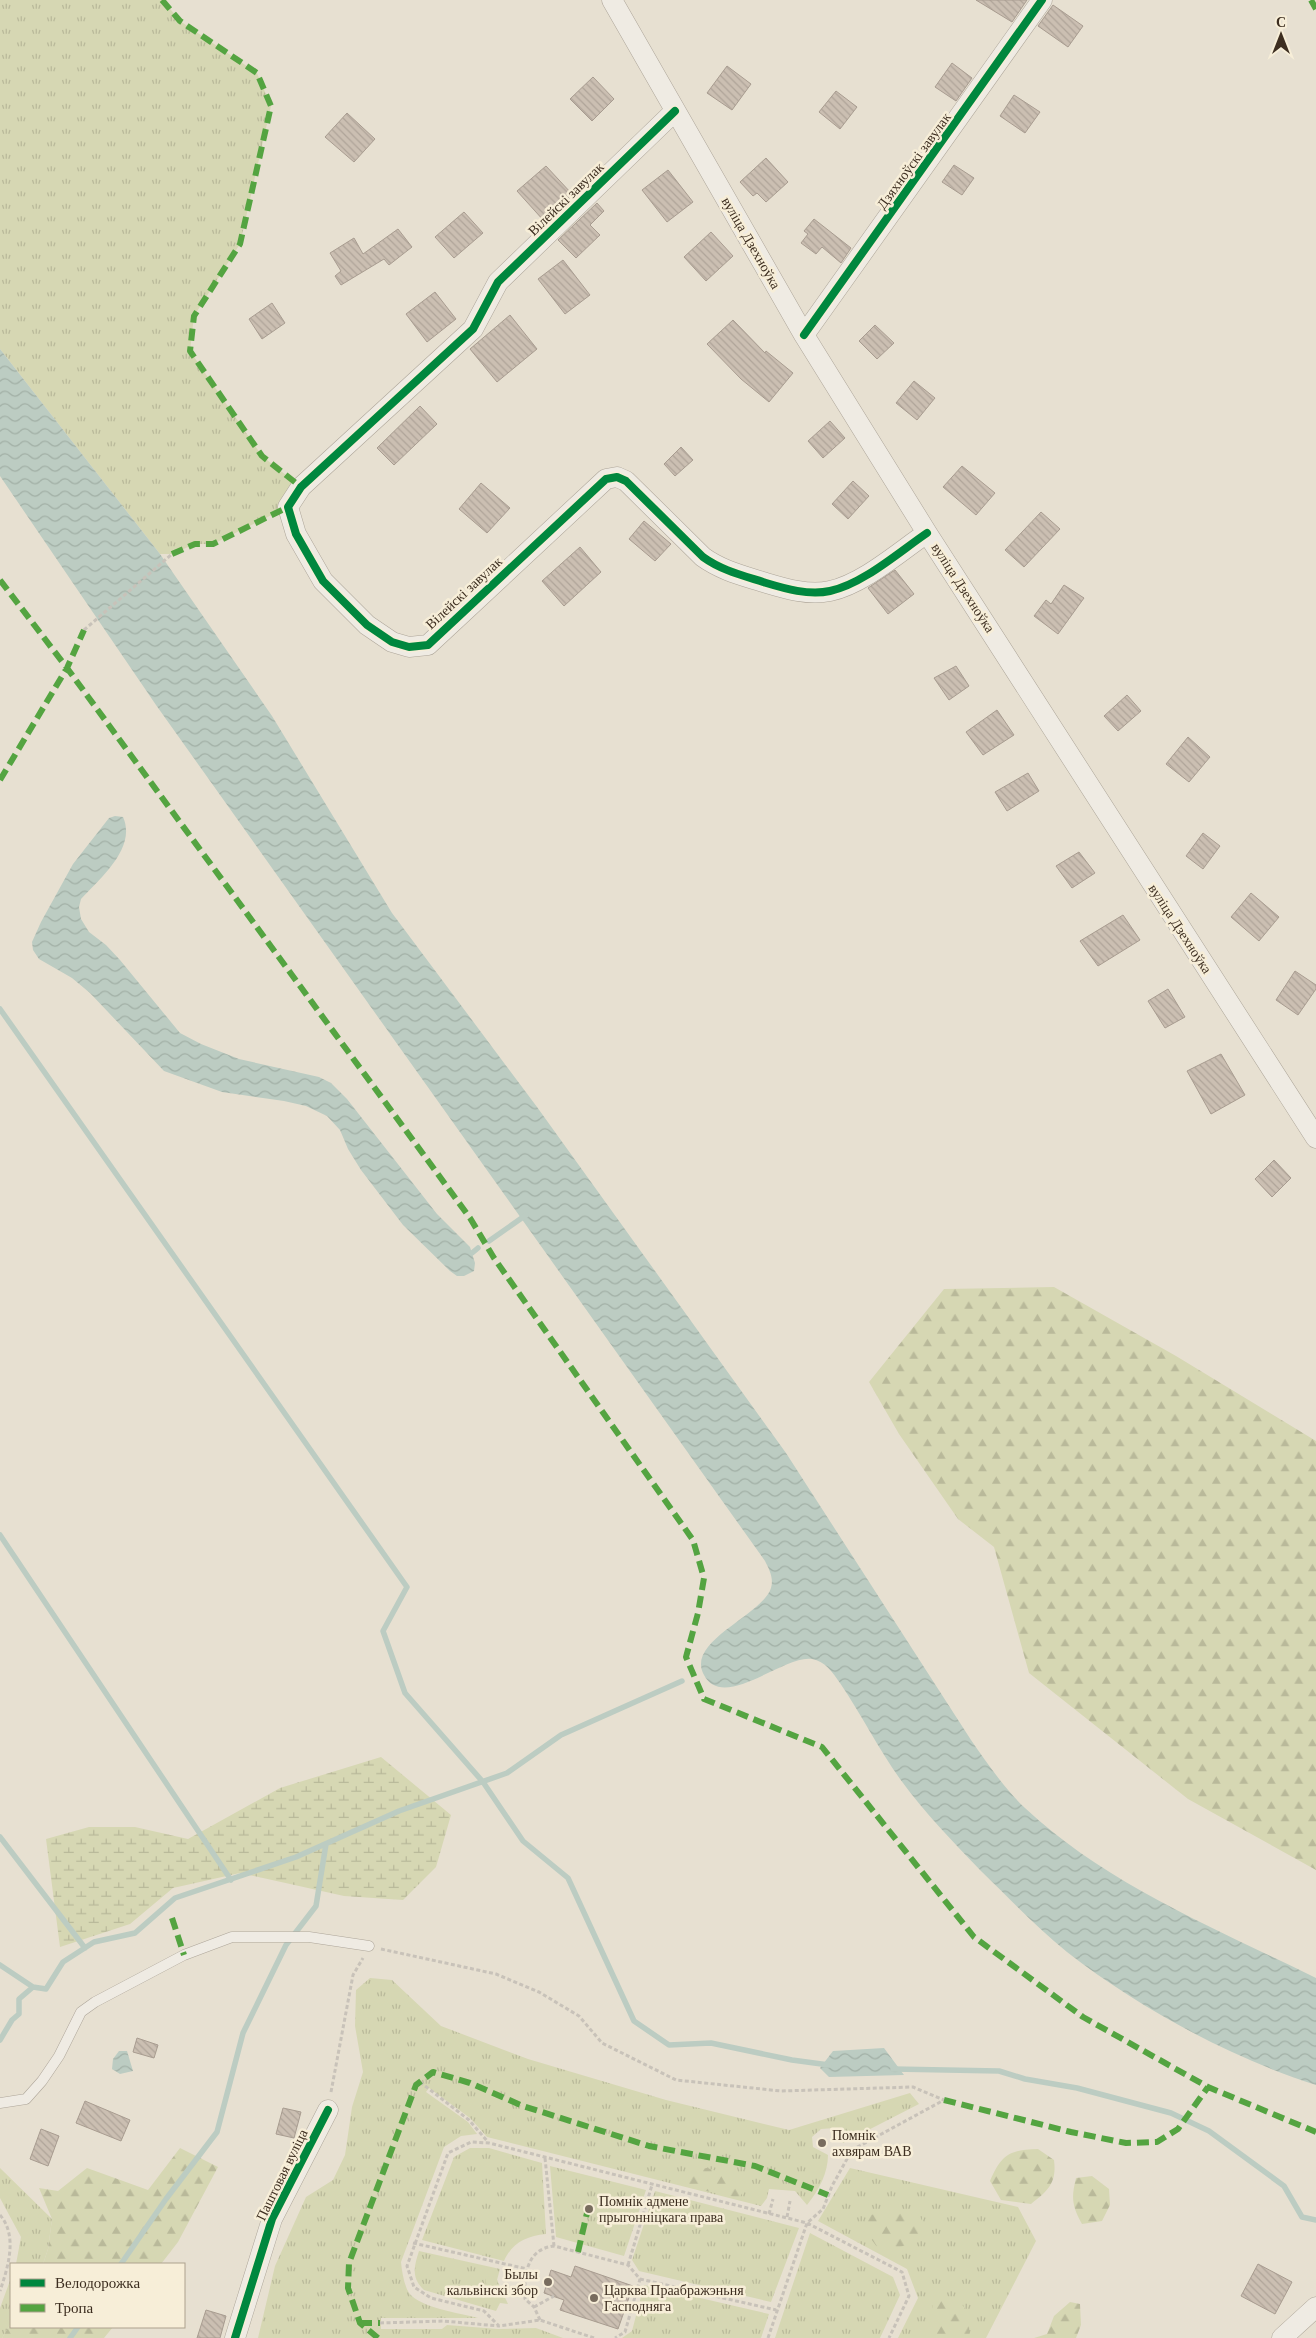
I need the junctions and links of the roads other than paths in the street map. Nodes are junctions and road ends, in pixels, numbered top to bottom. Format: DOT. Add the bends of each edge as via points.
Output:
graph roads {
  1 [pos="612,0"];
  2 [pos="1042,0"];
  3 [pos="675,111"];
  4 [pos="804,335"];
  5 [pos="928,532"];
  6 [pos="1316,1138"];
  7 [pos="369,1946"];
  8 [pos="0,2103"];
  9 [pos="328,2110"];
  10 [pos="1316,2307"];
  11 [pos="235,2338"];
  12 [pos="1282,2338"];
  1 -- 3 [label="street, вуліца Дзехноўка"];
  2 -- 4 [label="street, Дзяхноўскі завулак"];
  3 -- 4 [label="street, вуліца Дзехноўка"];
  3 -- 5 [label="street, Вілейскі завулак" via="498,282 473,329 301,487 288,507 306,553 324,581 368,625 392,642 408,647 428,644 606,479 617,477 626,481 703,557 718,567 784,588 829,592 847,586"];
  4 -- 5 [label="street, вуліца Дзехноўка"];
  5 -- 6 [label="street, вуліца Дзехноўка"];
  7 -- 8 [label="lane" via="309,1937 232,1937 166,1963 81,2012 42,2082 26,2098"];
  9 -- 11 [label="street, Паштовая вуліца" via="272,2219"];
  10 -- 12 [label="street"];
}
